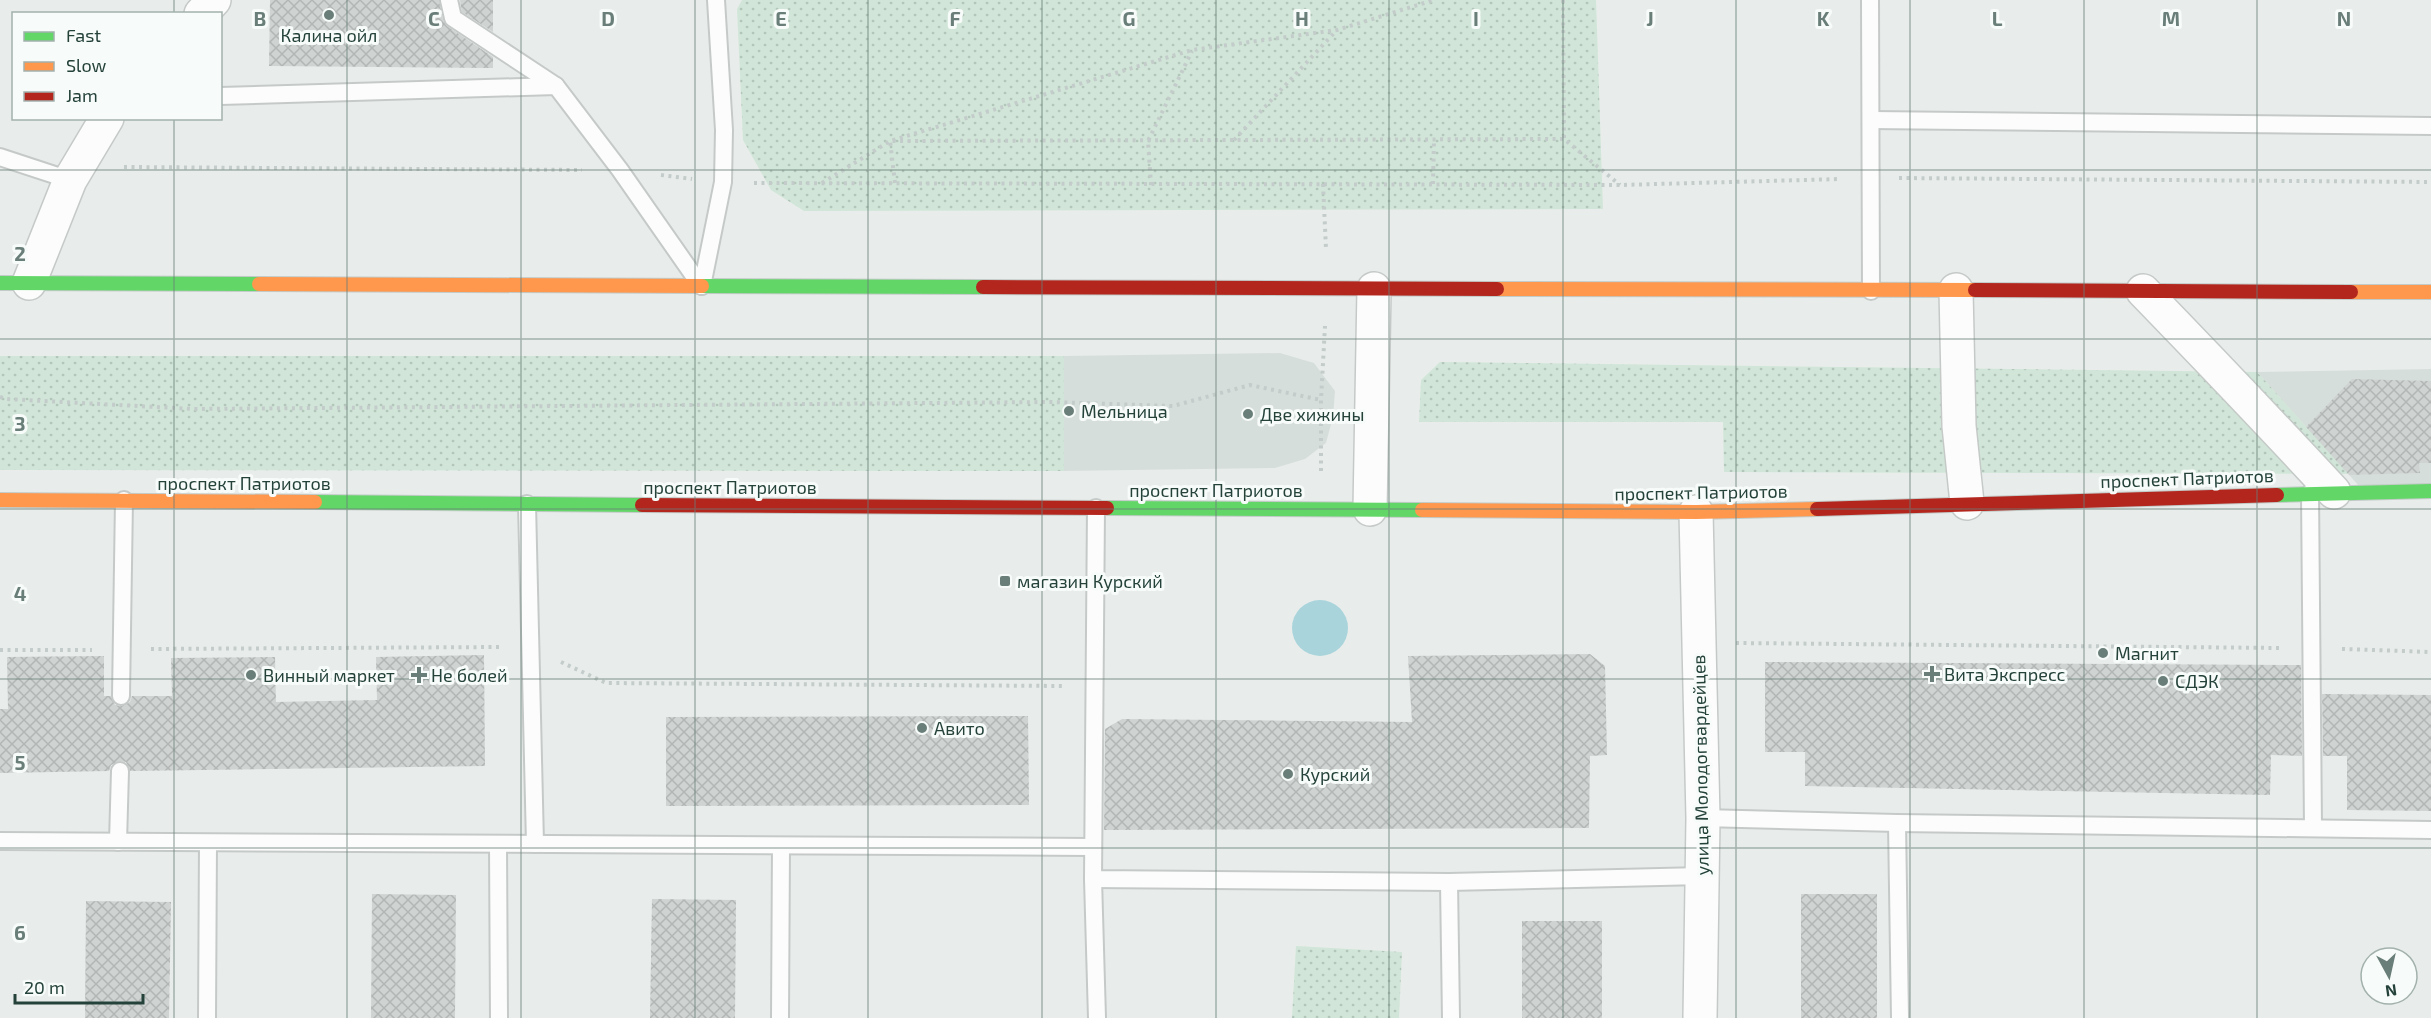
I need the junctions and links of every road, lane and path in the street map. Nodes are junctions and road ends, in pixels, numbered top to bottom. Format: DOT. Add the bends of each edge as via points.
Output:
graph roads {
  1 [pos="214,0"];
  2 [pos="449,0"];
  3 [pos="716,0"];
  4 [pos="1434,0"];
  5 [pos="1563,0"];
  6 [pos="1870,0"];
  7 [pos="203,12"];
  8 [pos="1337,30"];
  9 [pos="1192,50"];
  10 [pos="556,86"];
  11 [pos="222,96"];
  12 [pos="106,120"];
  13 [pos="1871,120"];
  14 [pos="2431,126"];
  15 [pos="1564,139"];
  16 [pos="1434,140"];
  17 [pos="890,141"];
  18 [pos="1148,141"];
  19 [pos="1234,141"];
  20 [pos="0,157"];
  21 [pos="620,170"];
  22 [pos="1871,178"];
  23 [pos="70,180"];
  24 [pos="723,182"];
  25 [pos="2431,182"];
  26 [pos="821,183"];
  27 [pos="895,184"];
  28 [pos="1151,184"];
  29 [pos="1433,184"];
  30 [pos="1620,185"];
  31 [pos="15,283"];
  32 [pos="702,286"];
  33 [pos="1374,289"];
  34 [pos="1956,290"];
  35 [pos="1871,291"];
  36 [pos="2143,291"];
  37 [pos="2431,292"];
  38 [pos="0,397"];
  39 [pos="1321,400"];
  40 [pos="2431,491"];
  41 [pos="2322,492"];
  42 [pos="0,500"];
  43 [pos="124,500"];
  44 [pos="1967,503"];
  45 [pos="526,504"];
  46 [pos="1096,507"];
  47 [pos="1370,509"];
  48 [pos="1696,512"];
  49 [pos="1699,643"];
  50 [pos="2311,648"];
  51 [pos="2431,652"];
  52 [pos="121,696"];
  53 [pos="120,771"];
  54 [pos="1703,818"];
  55 [pos="1897,823"];
  56 [pos="2313,827"];
  57 [pos="2431,830"];
  58 [pos="0,841"];
  59 [pos="118,842"];
  60 [pos="208,843"];
  61 [pos="498,844"];
  62 [pos="535,844"];
  63 [pos="781,846"];
  64 [pos="1091,847"];
  65 [pos="1702,876"];
  66 [pos="1093,879"];
  67 [pos="1449,882"];
  68 [pos="207,1018"];
  69 [pos="499,1018"];
  70 [pos="780,1018"];
  71 [pos="1097,1018"];
  72 [pos="1451,1018"];
  73 [pos="1700,1018"];
  74 [pos="1900,1018"];
  1 -- 7 [label="street"];
  2 -- 10 [label="lane" via="453,18"];
  3 -- 24 [label="lane"];
  4 -- 8 [label="path"];
  5 -- 15 [label="path"];
  6 -- 13 [label="lane"];
  8 -- 9 [label="path"];
  8 -- 19 [label="path"];
  9 -- 17 [label="path"];
  9 -- 18 [label="path"];
  10 -- 11 [label="lane"];
  10 -- 21 [label="lane"];
  12 -- 23 [label="street"];
  13 -- 14 [label="lane"];
  13 -- 22 [label="lane"];
  15 -- 16 [label="path"];
  15 -- 30 [label="path"];
  16 -- 19 [label="path"];
  16 -- 29 [label="path"];
  17 -- 18 [label="path"];
  17 -- 26 [label="path"];
  17 -- 27 [label="path"];
  18 -- 19 [label="path"];
  18 -- 28 [label="path"];
  20 -- 23 [label="lane"];
  21 -- 23 [label="path" via="127,166"];
  21 -- 24 [label="path"];
  21 -- 32 [label="lane"];
  22 -- 25 [label="path"];
  22 -- 30 [label="path"];
  22 -- 35 [label="lane"];
  23 -- 31 [label="street"];
  24 -- 26 [label="path"];
  24 -- 32 [label="lane"];
  26 -- 27 [label="path"];
  27 -- 28 [label="path"];
  28 -- 29 [label="path"];
  29 -- 30 [label="path"];
  31 -- 32 [label="main road"];
  32 -- 33 [label="main road"];
  33 -- 35 [label="main road"];
  33 -- 47 [label="street"];
  34 -- 35 [label="main road"];
  34 -- 36 [label="main road"];
  34 -- 44 [label="street" via="1959,426"];
  36 -- 37 [label="main road"];
  36 -- 41 [label="street" via="2242,392"];
  38 -- 39 [label="path" via="194,410 1052,402 1173,405 1250,385"];
  40 -- 41 [label="main road, проспект Патриотов"];
  41 -- 44 [label="main road, проспект Патриотов"];
  41 -- 50 [label="lane"];
  42 -- 43 [label="main road, проспект Патриотов"];
  43 -- 45 [label="main road, проспект Патриотов"];
  43 -- 52 [label="lane"];
  44 -- 48 [label="main road, проспект Патриотов"];
  45 -- 46 [label="main road, проспект Патриотов"];
  45 -- 62 [label="lane"];
  46 -- 47 [label="main road, проспект Патриотов"];
  46 -- 64 [label="lane"];
  47 -- 48 [label="main road, проспект Патриотов"];
  48 -- 49 [label="street, улица Молодогвардейцев"];
  49 -- 50 [label="path"];
  49 -- 54 [label="street, улица Молодогвардейцев"];
  50 -- 51 [label="path"];
  50 -- 56 [label="lane"];
  53 -- 59 [label="lane"];
  54 -- 55 [label="lane"];
  54 -- 65 [label="street, улица Молодогвардейцев"];
  55 -- 56 [label="lane"];
  55 -- 74 [label="lane"];
  56 -- 57 [label="lane"];
  58 -- 59 [label="lane"];
  59 -- 60 [label="lane"];
  60 -- 61 [label="lane"];
  60 -- 68 [label="lane"];
  61 -- 62 [label="lane"];
  61 -- 69 [label="lane"];
  62 -- 63 [label="lane"];
  63 -- 64 [label="lane"];
  63 -- 70 [label="lane"];
  64 -- 66 [label="lane"];
  65 -- 67 [label="lane"];
  65 -- 73 [label="street, улица Молодогвардейцев"];
  66 -- 67 [label="lane"];
  66 -- 71 [label="lane"];
  67 -- 72 [label="lane"];
}
